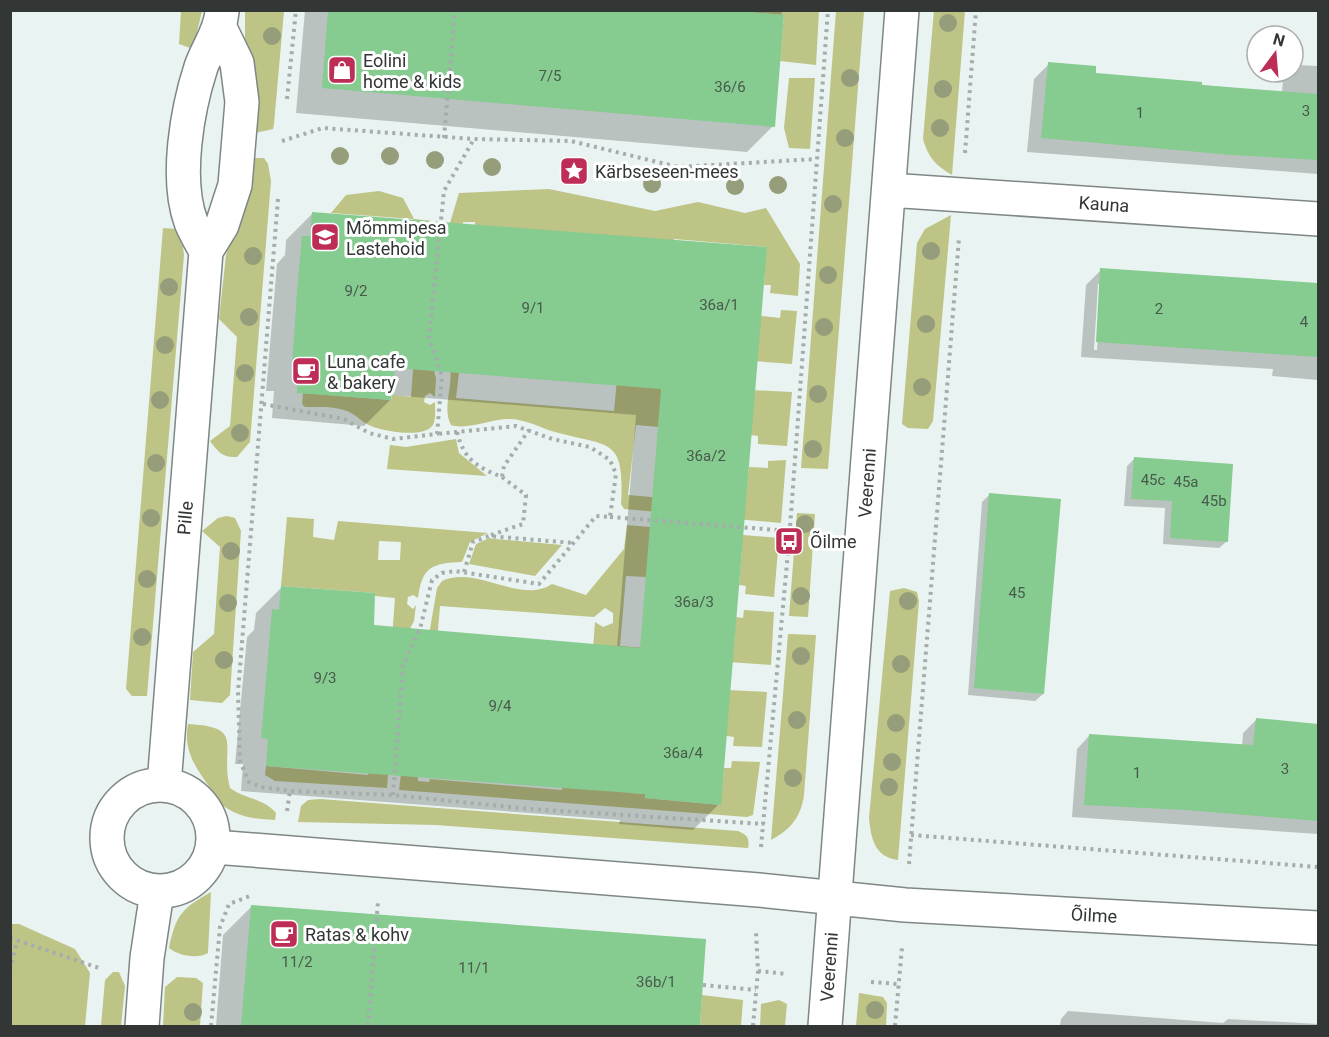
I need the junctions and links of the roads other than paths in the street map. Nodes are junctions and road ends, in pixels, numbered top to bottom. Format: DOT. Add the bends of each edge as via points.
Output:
graph roads {
  1 [pos="902,10"];
  2 [pos="221,19"];
  3 [pos="889,190"];
  4 [pos="1318,219"];
  5 [pos="206,251"];
  6 [pos="164,785"];
  7 [pos="213,847"];
  8 [pos="157,892"];
  9 [pos="834,898"];
  10 [pos="1318,928"];
  11 [pos="142,1026"];
  12 [pos="825,1026"];
  1 -- 3 [label="street, Veerenni"];
  2 -- 5 [label="street, Pille" via="237,63 242,102 235,185 222,225"];
  2 -- 5 [label="street, Pille" via="191,100 183,184 191,222"];
  3 -- 4 [label="street, Kauna"];
  3 -- 9 [label="street, Veerenni"];
  5 -- 6 [label="street, Pille"];
  6 -- 7 [label="street" via="196,798 213,829"];
  6 -- 8 [label="street" via="147,786 118,804 106,835 108,852 126,880 140,889"];
  7 -- 8 [label="street" via="209,862 188,885"];
  7 -- 9 [label="street, Õilme"];
  8 -- 11 [label="street"];
  9 -- 10 [label="street, Õilme"];
  9 -- 12 [label="street, Veerenni"];
}
